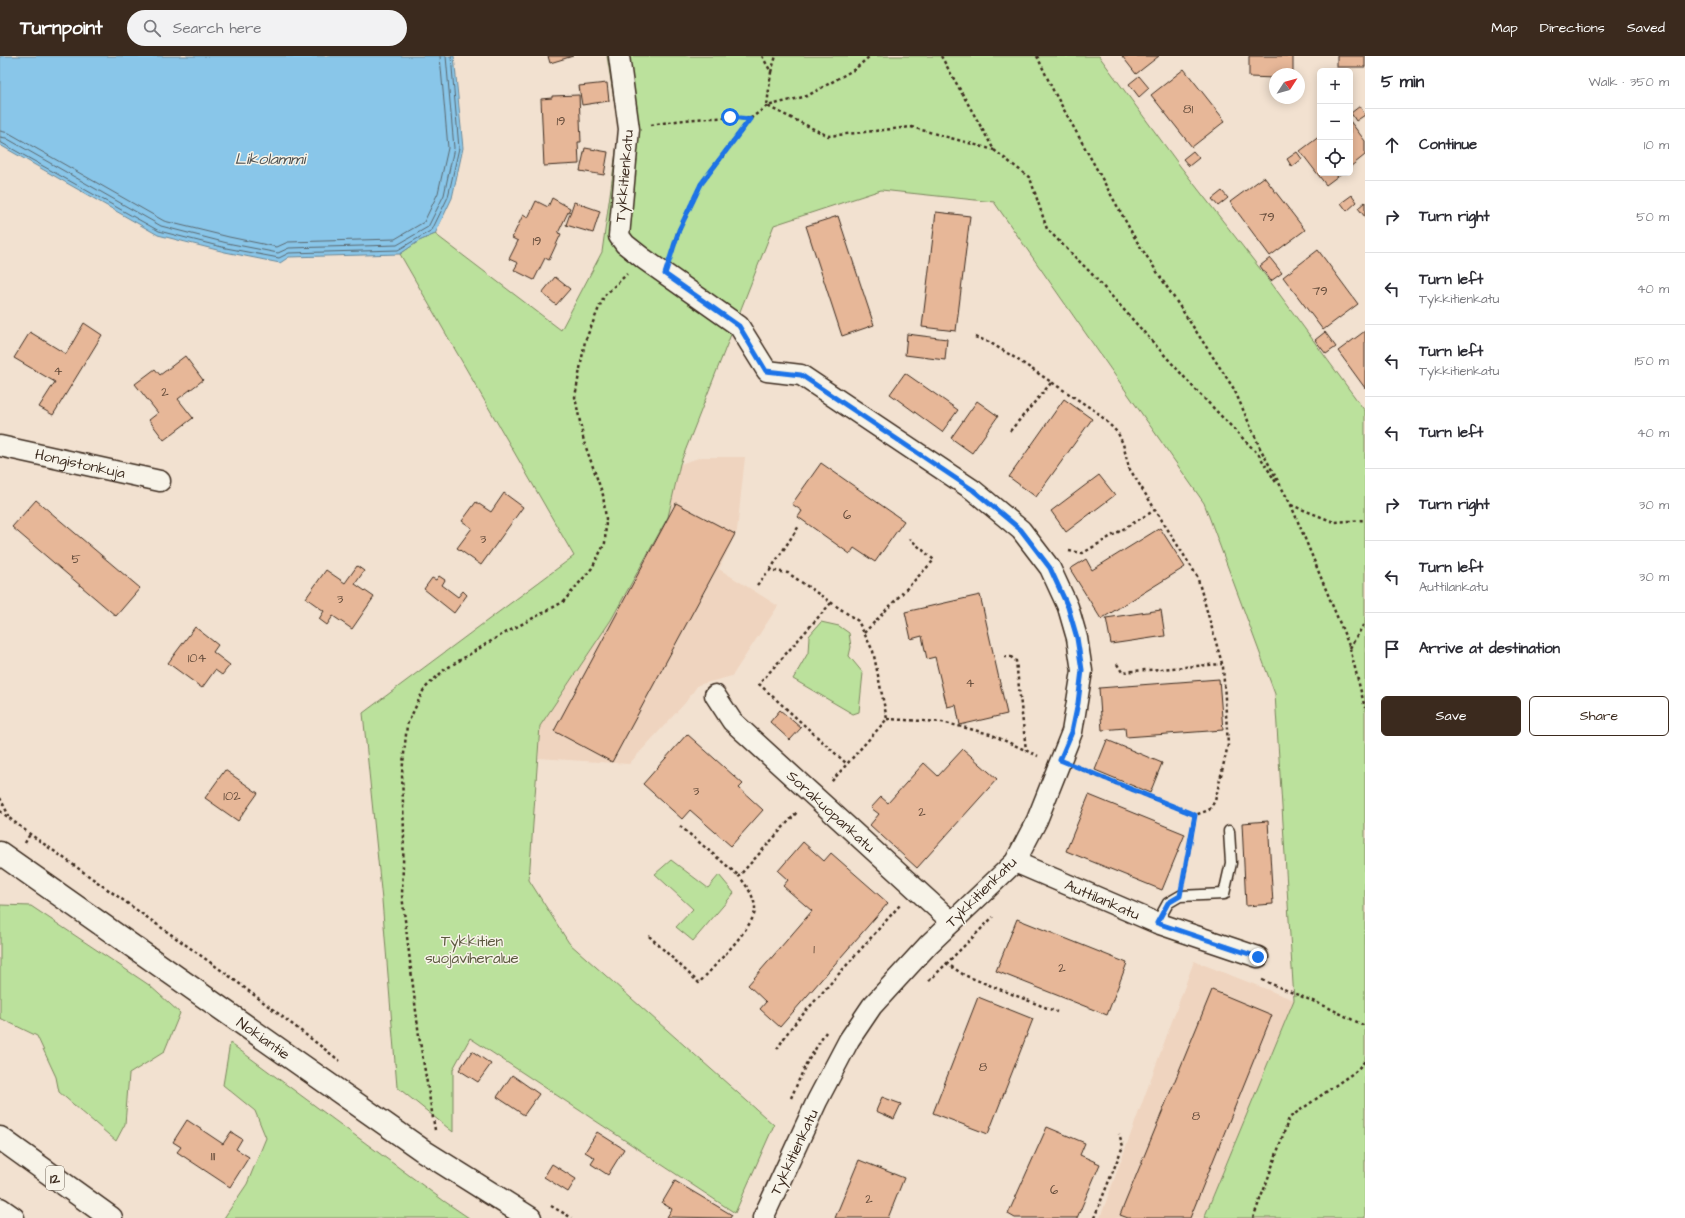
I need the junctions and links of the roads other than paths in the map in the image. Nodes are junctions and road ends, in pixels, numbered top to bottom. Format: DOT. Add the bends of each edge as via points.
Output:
graph roads {
  1 [pos="619,56"];
  2 [pos="0,446"];
  3 [pos="160,481"];
  4 [pos="715,695"];
  5 [pos="1229,831"];
  6 [pos="0,853"];
  7 [pos="1015,862"];
  8 [pos="952,922"];
  9 [pos="1157,923"];
  10 [pos="1258,957"];
  11 [pos="0,1138"];
  12 [pos="0,1209"];
  13 [pos="12,1218"];
  14 [pos="111,1218"];
  15 [pos="530,1218"];
  16 [pos="763,1218"];
  1 -- 7 [label="street, Tykkitienkatu" via="629,129 619,236 625,244 739,326 766,371 801,375 973,490 1021,530 1050,568 1068,607 1077,638 1082,670 1072,732 1053,760 1037,820"];
  2 -- 3 [label="street, Hongistonkuja"];
  4 -- 8 [label="street, Sorakuopankatu" via="732,721 809,803"];
  5 -- 9 [label="lane" via="1231,863 1224,894 1180,896 1168,903"];
  6 -- 15 [label="main road, Nokiantie" via="425,1152"];
  7 -- 8 [label="street, Tykkitienkatu"];
  7 -- 9 [label="street, Auttilankatu"];
  8 -- 16 [label="street, Tykkitienkatu" via="872,1006 850,1040 817,1101"];
  9 -- 10 [label="street, Auttilankatu"];
  11 -- 14 [label="main road, 12"];
  12 -- 13 [label="main road"];
}
